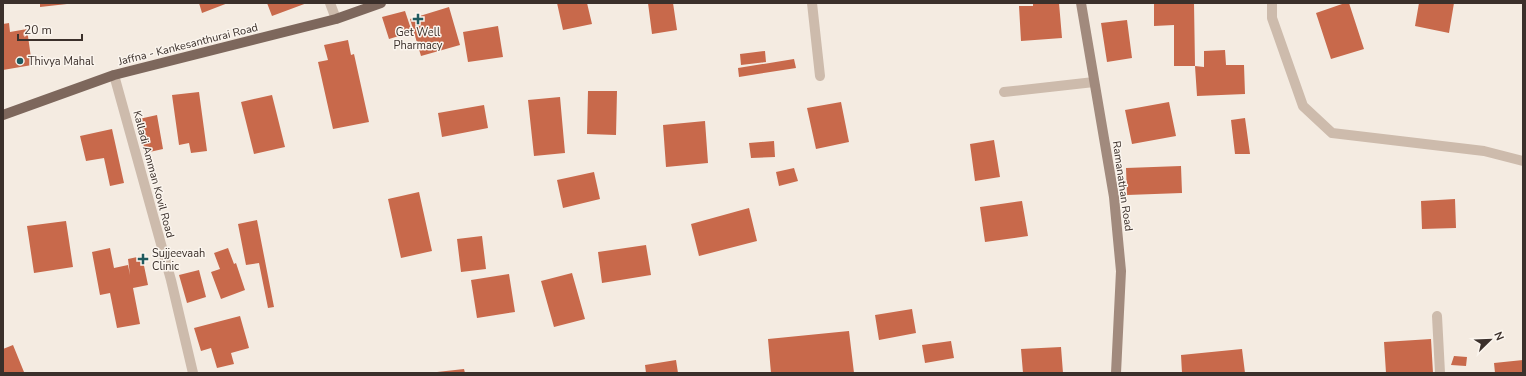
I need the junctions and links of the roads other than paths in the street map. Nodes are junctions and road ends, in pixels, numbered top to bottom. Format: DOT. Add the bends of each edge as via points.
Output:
graph roads {
  1 [pos="330,3"];
  2 [pos="381,3"];
  3 [pos="812,3"];
  4 [pos="1081,3"];
  5 [pos="1272,3"];
  6 [pos="336,19"];
  7 [pos="114,75"];
  8 [pos="820,76"];
  9 [pos="1094,82"];
  10 [pos="1004,92"];
  11 [pos="3,115"];
  12 [pos="1523,161"];
  13 [pos="1437,316"];
  14 [pos="193,373"];
  15 [pos="1116,373"];
  16 [pos="1440,373"];
  1 -- 6 [label="street"];
  2 -- 6 [label="main road, Jaffna - Kankesanthurai Road"];
  3 -- 8 [label="street"];
  4 -- 9 [label="main road, Ramanathan Road"];
  5 -- 12 [label="street" via="1272,18 1303,106 1332,133 1484,151"];
  6 -- 7 [label="main road, Jaffna - Kankesanthurai Road"];
  7 -- 11 [label="main road, Jaffna - Kankesanthurai Road"];
  7 -- 14 [label="street, Kalladi Amman Kovil Road" via="171,280"];
  9 -- 10 [label="street"];
  9 -- 15 [label="main road, Ramanathan Road" via="1114,197 1121,271"];
  13 -- 16 [label="street"];
}
